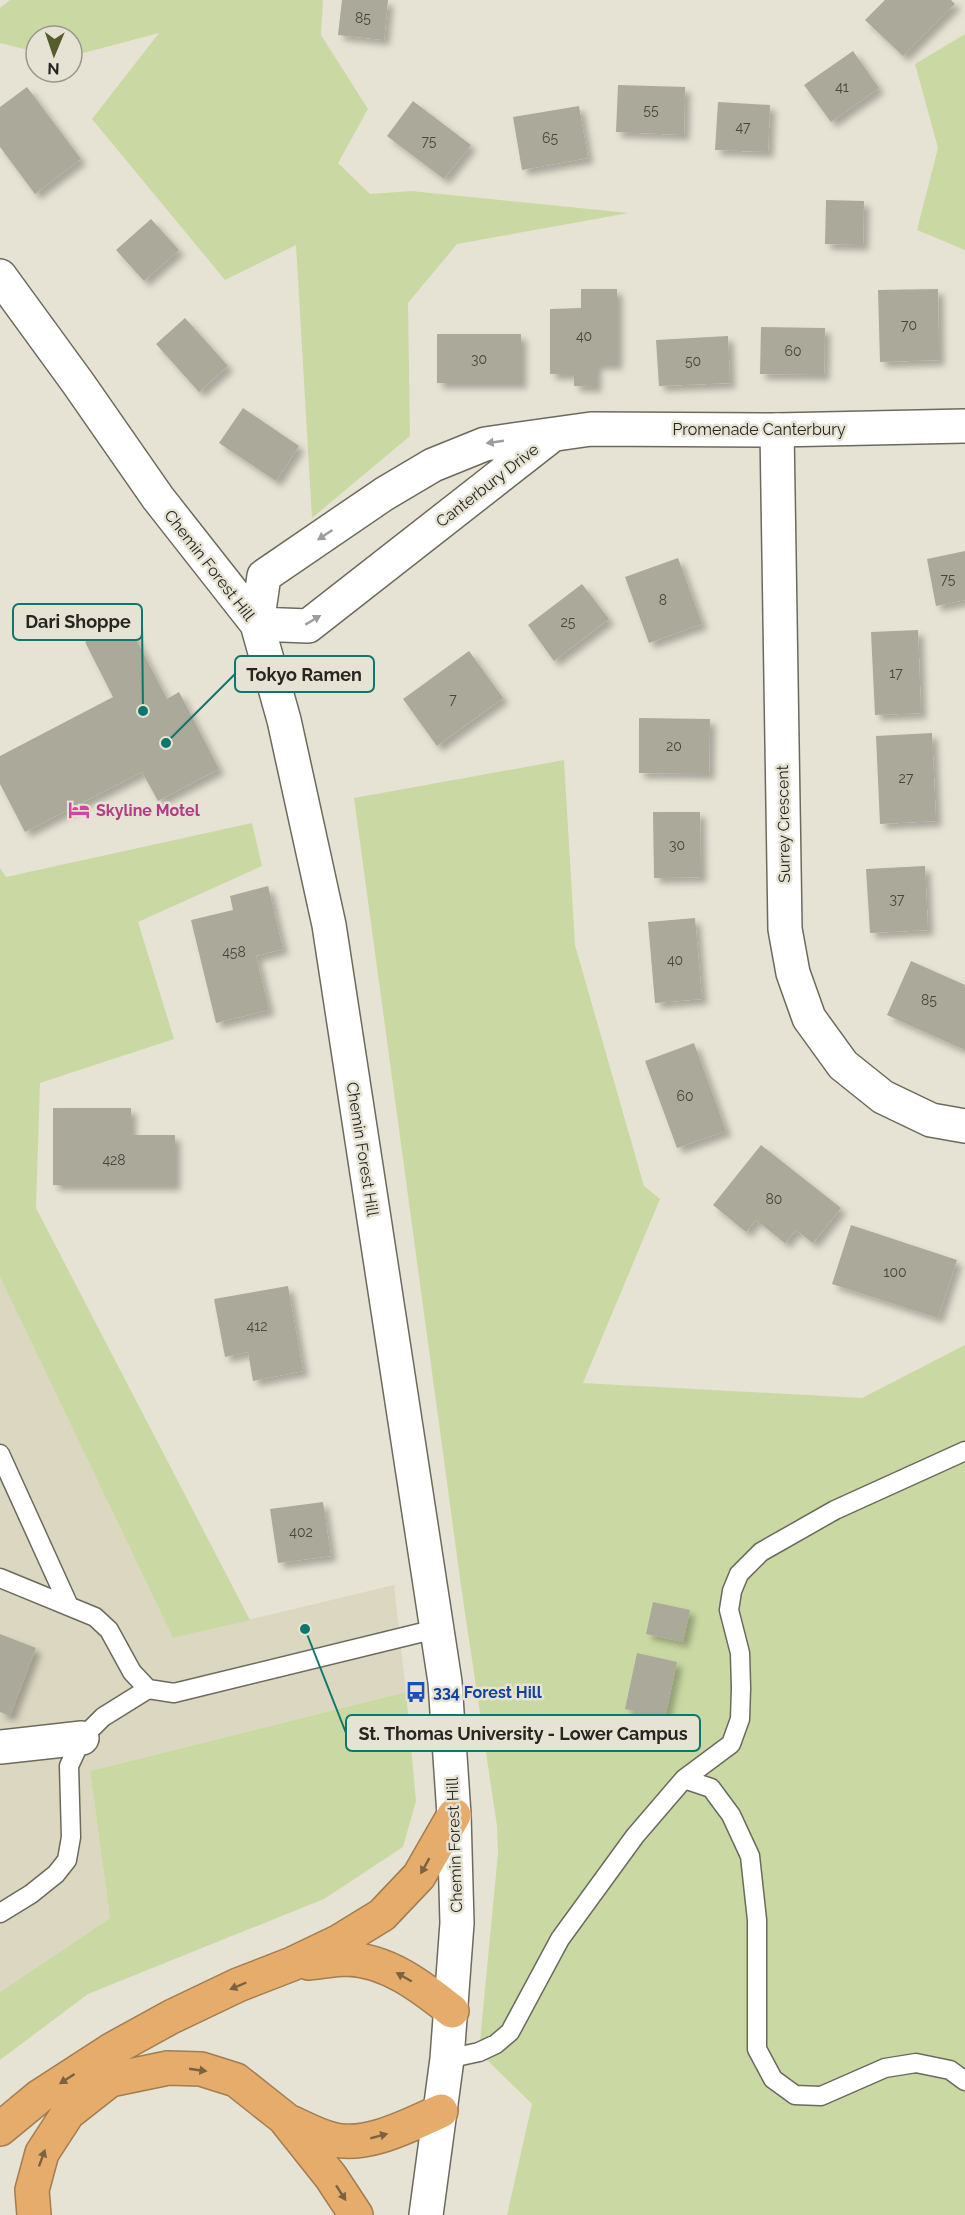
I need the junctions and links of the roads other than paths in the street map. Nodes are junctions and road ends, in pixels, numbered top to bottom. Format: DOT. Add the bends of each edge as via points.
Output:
graph roads {
  1 [pos="0,276"];
  2 [pos="965,426"];
  3 [pos="777,430"];
  4 [pos="553,435"];
  5 [pos="257,624"];
  6 [pos="965,1126"];
  7 [pos="965,1451"];
  8 [pos="2,1462"];
  9 [pos="0,1578"];
  10 [pos="69,1606"];
  11 [pos="436,1629"];
  12 [pos="148,1689"];
  13 [pos="82,1738"];
  14 [pos="0,1747"];
  15 [pos="684,1779"];
  16 [pos="454,1815"];
  17 [pos="0,1913"];
  18 [pos="292,1964"];
  19 [pos="452,2011"];
  20 [pos="447,2059"];
  21 [pos="965,2081"];
  22 [pos="441,2111"];
  23 [pos="284,2118"];
  24 [pos="0,2130"];
  25 [pos="34,2215"];
  26 [pos="356,2215"];
  27 [pos="426,2215"];
  1 -- 5 [label="street, Chemin Forest Hill" via="158,498"];
  2 -- 3 [label="street, Promenade Canterbury"];
  3 -- 4 [label="street, Promenade Canterbury" via="591,429"];
  3 -- 6 [label="street, Surrey Crescent" via="785,929 793,973 809,1018 843,1065 884,1097 931,1120"];
  5 -- 4 [label="street, Canterbury Drive, one-way" via="308,626"];
  4 -- 5 [label="street, Canterbury Drive, one-way" via="485,444 433,465 384,494 264,576"];
  5 -- 11 [label="street, Chemin Forest Hill" via="284,720 329,925"];
  7 -- 15 [label="lane" via="835,1510 761,1552 739,1574 729,1610 740,1653 740,1719 731,1744"];
  8 -- 10 [label="lane"];
  9 -- 10 [label="lane"];
  10 -- 12 [label="lane" via="95,1617 109,1630 132,1672"];
  11 -- 12 [label="lane" via="174,1693"];
  11 -- 16 [label="street, Chemin Forest Hill" via="445,1682"];
  12 -- 13 [label="lane" via="103,1718"];
  13 -- 14 [label="street"];
  13 -- 17 [label="lane" via="69,1766 71,1837 67,1860 31,1894"];
  15 -- 20 [label="lane" via="635,1836 560,1939 510,2032 479,2052"];
  15 -- 21 [label="lane" via="711,1788 731,1815 750,1856 757,1920 757,2049 773,2079 795,2095 821,2096 885,2068 916,2063 950,2070"];
  16 -- 18 [label="highway, one-way" via="419,1876 382,1915"];
  16 -- 19 [label="street, Chemin Forest Hill" via="457,1923"];
  19 -- 18 [label="highway, one-way" via="392,1970 348,1959"];
  18 -- 24 [label="highway, one-way" via="219,1994 111,2050 40,2096"];
  19 -- 20 [label="street, Chemin Forest Hill"];
  20 -- 22 [label="street, Chemin Forest Hill"];
  23 -- 22 [label="highway, one-way" via="333,2140 359,2141 397,2131"];
  22 -- 27 [label="street, Chemin Forest Hill"];
  25 -- 23 [label="highway, one-way" via="32,2190 42,2153 68,2113 110,2080 168,2068 201,2069 236,2080"];
  23 -- 26 [label="highway, one-way"];
}
